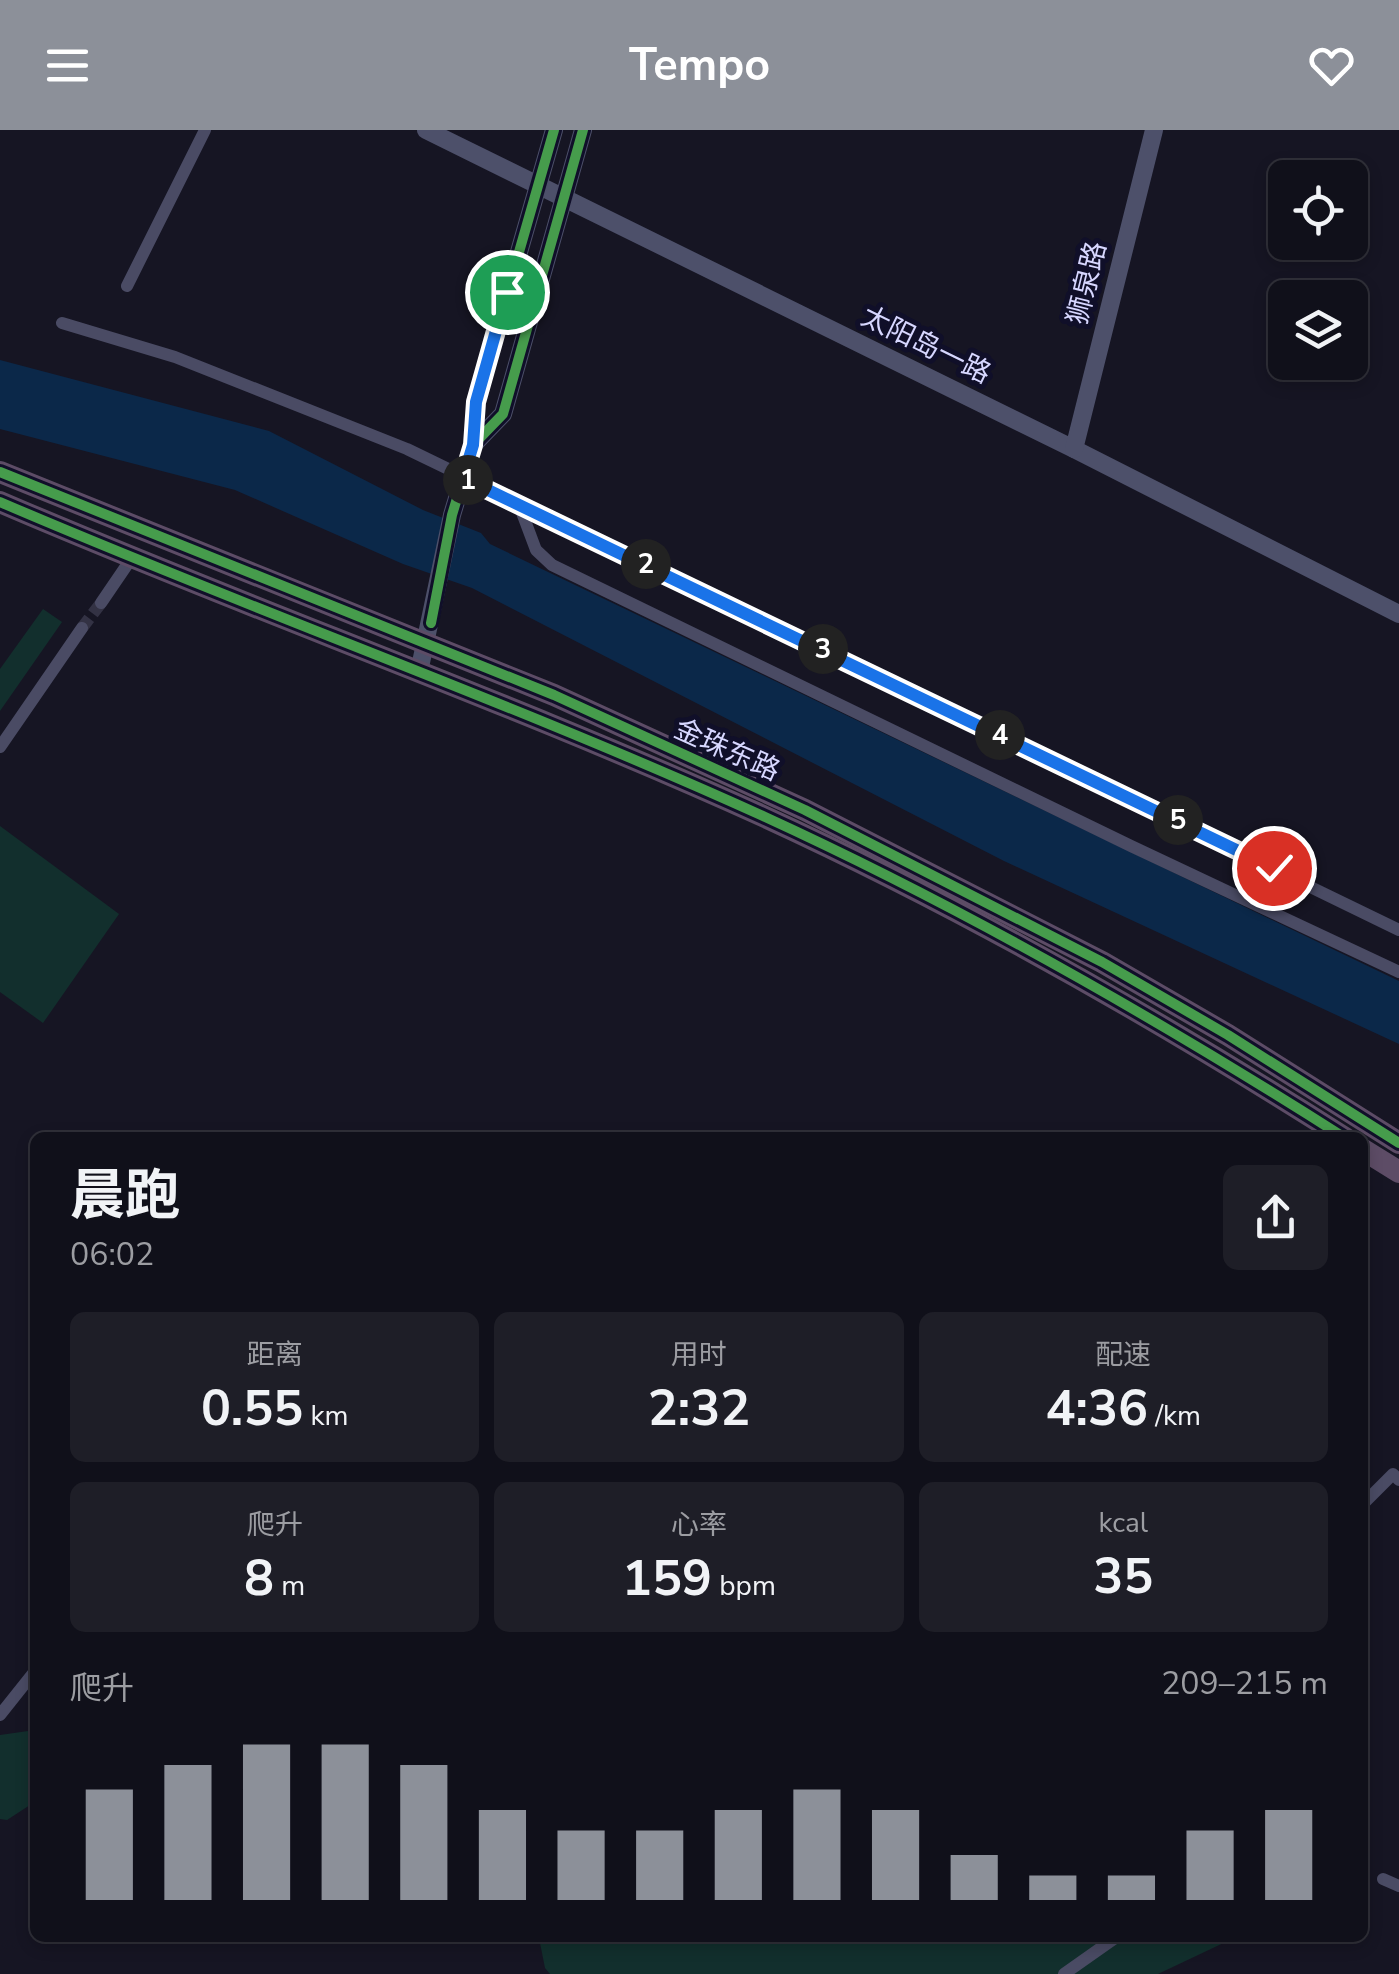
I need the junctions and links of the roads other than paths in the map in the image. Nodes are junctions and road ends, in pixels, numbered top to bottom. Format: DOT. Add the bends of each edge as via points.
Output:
graph roads {
  1 [pos="206,130"];
  2 [pos="426,130"];
  3 [pos="554,130"];
  4 [pos="583,130"];
  5 [pos="1154,130"];
  6 [pos="538,183"];
  7 [pos="564,195"];
  8 [pos="127,286"];
  9 [pos="62,323"];
  10 [pos="473,445"];
  11 [pos="1074,448"];
  12 [pos="0,472"];
  13 [pos="463,478"];
  14 [pos="0,502"];
  15 [pos="518,502"];
  16 [pos="131,559"];
  17 [pos="100,603"];
  18 [pos="1399,614"];
  19 [pos="82,628"];
  20 [pos="425,644"];
  21 [pos="419,672"];
  22 [pos="0,746"];
  23 [pos="1399,930"];
  24 [pos="1399,972"];
  25 [pos="1336,1132"];
  26 [pos="1399,1144"];
  27 [pos="1368,1152"];
  28 [pos="1399,1172"];
  29 [pos="1399,1480"];
  30 [pos="1368,1500"];
  31 [pos="30,1677"];
  32 [pos="0,1715"];
  33 [pos="1382,1879"];
  34 [pos="1399,1886"];
  35 [pos="1108,1942"];
  36 [pos="1064,1974"];
  1 -- 8 [label="street"];
  2 -- 6 [label="street, 太阳岛一路"];
  3 -- 6 [label="street"];
  4 -- 7 [label="street"];
  5 -- 11 [label="street, 狮泉路"];
  6 -- 7 [label="street, 太阳岛一路"];
  6 -- 10 [label="street" via="476,402"];
  7 -- 10 [label="street" via="502,414"];
  7 -- 11 [label="street, 太阳岛一路"];
  9 -- 13 [label="street" via="277,396"];
  10 -- 13 [label="street"];
  11 -- 18 [label="street, 太阳岛一路"];
  12 -- 20 [label="highway, 金珠东路"];
  13 -- 15 [label="street"];
  13 -- 20 [label="street"];
  14 -- 16 [label="highway, 金珠东路"];
  15 -- 23 [label="street"];
  15 -- 24 [label="street" via="536,550 552,564"];
  16 -- 17 [label="street"];
  16 -- 21 [label="highway, 金珠东路"];
  19 -- 22 [label="street"];
  20 -- 21 [label="street"];
  20 -- 26 [label="highway, 金珠东路" via="554,695 956,886 1213,1026"];
  21 -- 25 [label="highway, 金珠东路" via="765,817 962,914 1194,1042"];
  27 -- 28 [label="highway"];
  29 -- 30 [label="street" via="1392,1474"];
  31 -- 32 [label="street"];
  33 -- 34 [label="street"];
  35 -- 36 [label="street"];
}
